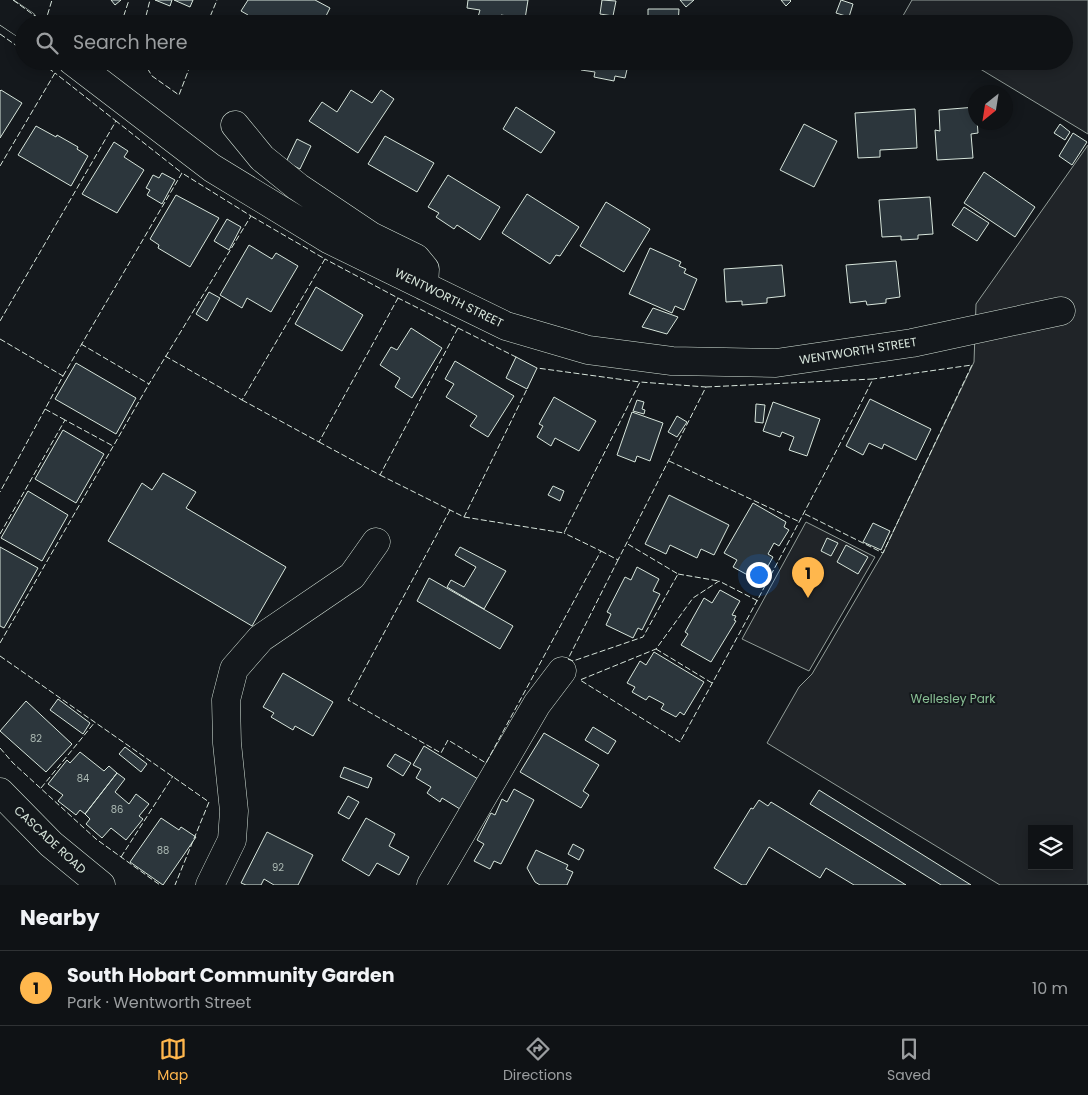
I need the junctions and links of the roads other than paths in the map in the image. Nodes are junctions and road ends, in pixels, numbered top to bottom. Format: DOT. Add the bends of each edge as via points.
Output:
graph roads {
  1 [pos="0,8"];
  2 [pos="15,18"];
  3 [pos="84,70"];
  4 [pos="235,126"];
  5 [pos="424,286"];
  6 [pos="1061,312"];
  7 [pos="376,542"];
  8 [pos="562,671"];
  9 [pos="0,792"];
  10 [pos="101,885"];
  11 [pos="210,885"];
  12 [pos="431,885"];
  1 -- 2 [label="street"];
  3 -- 5 [label="street, WENTWORTH STREET" via="212,168 330,240"];
  4 -- 5 [label="street" via="262,158 298,187 371,236 416,258 425,269"];
  5 -- 6 [label="street, WENTWORTH STREET" via="506,326 588,350 672,361 776,363 912,343"];
  7 -- 11 [label="street" via="352,576 261,638 234,669 226,700 234,811 232,840"];
  8 -- 12 [label="street" via="537,704"];
  9 -- 10 [label="street, CASCADE ROAD" via="51,844"];
}
